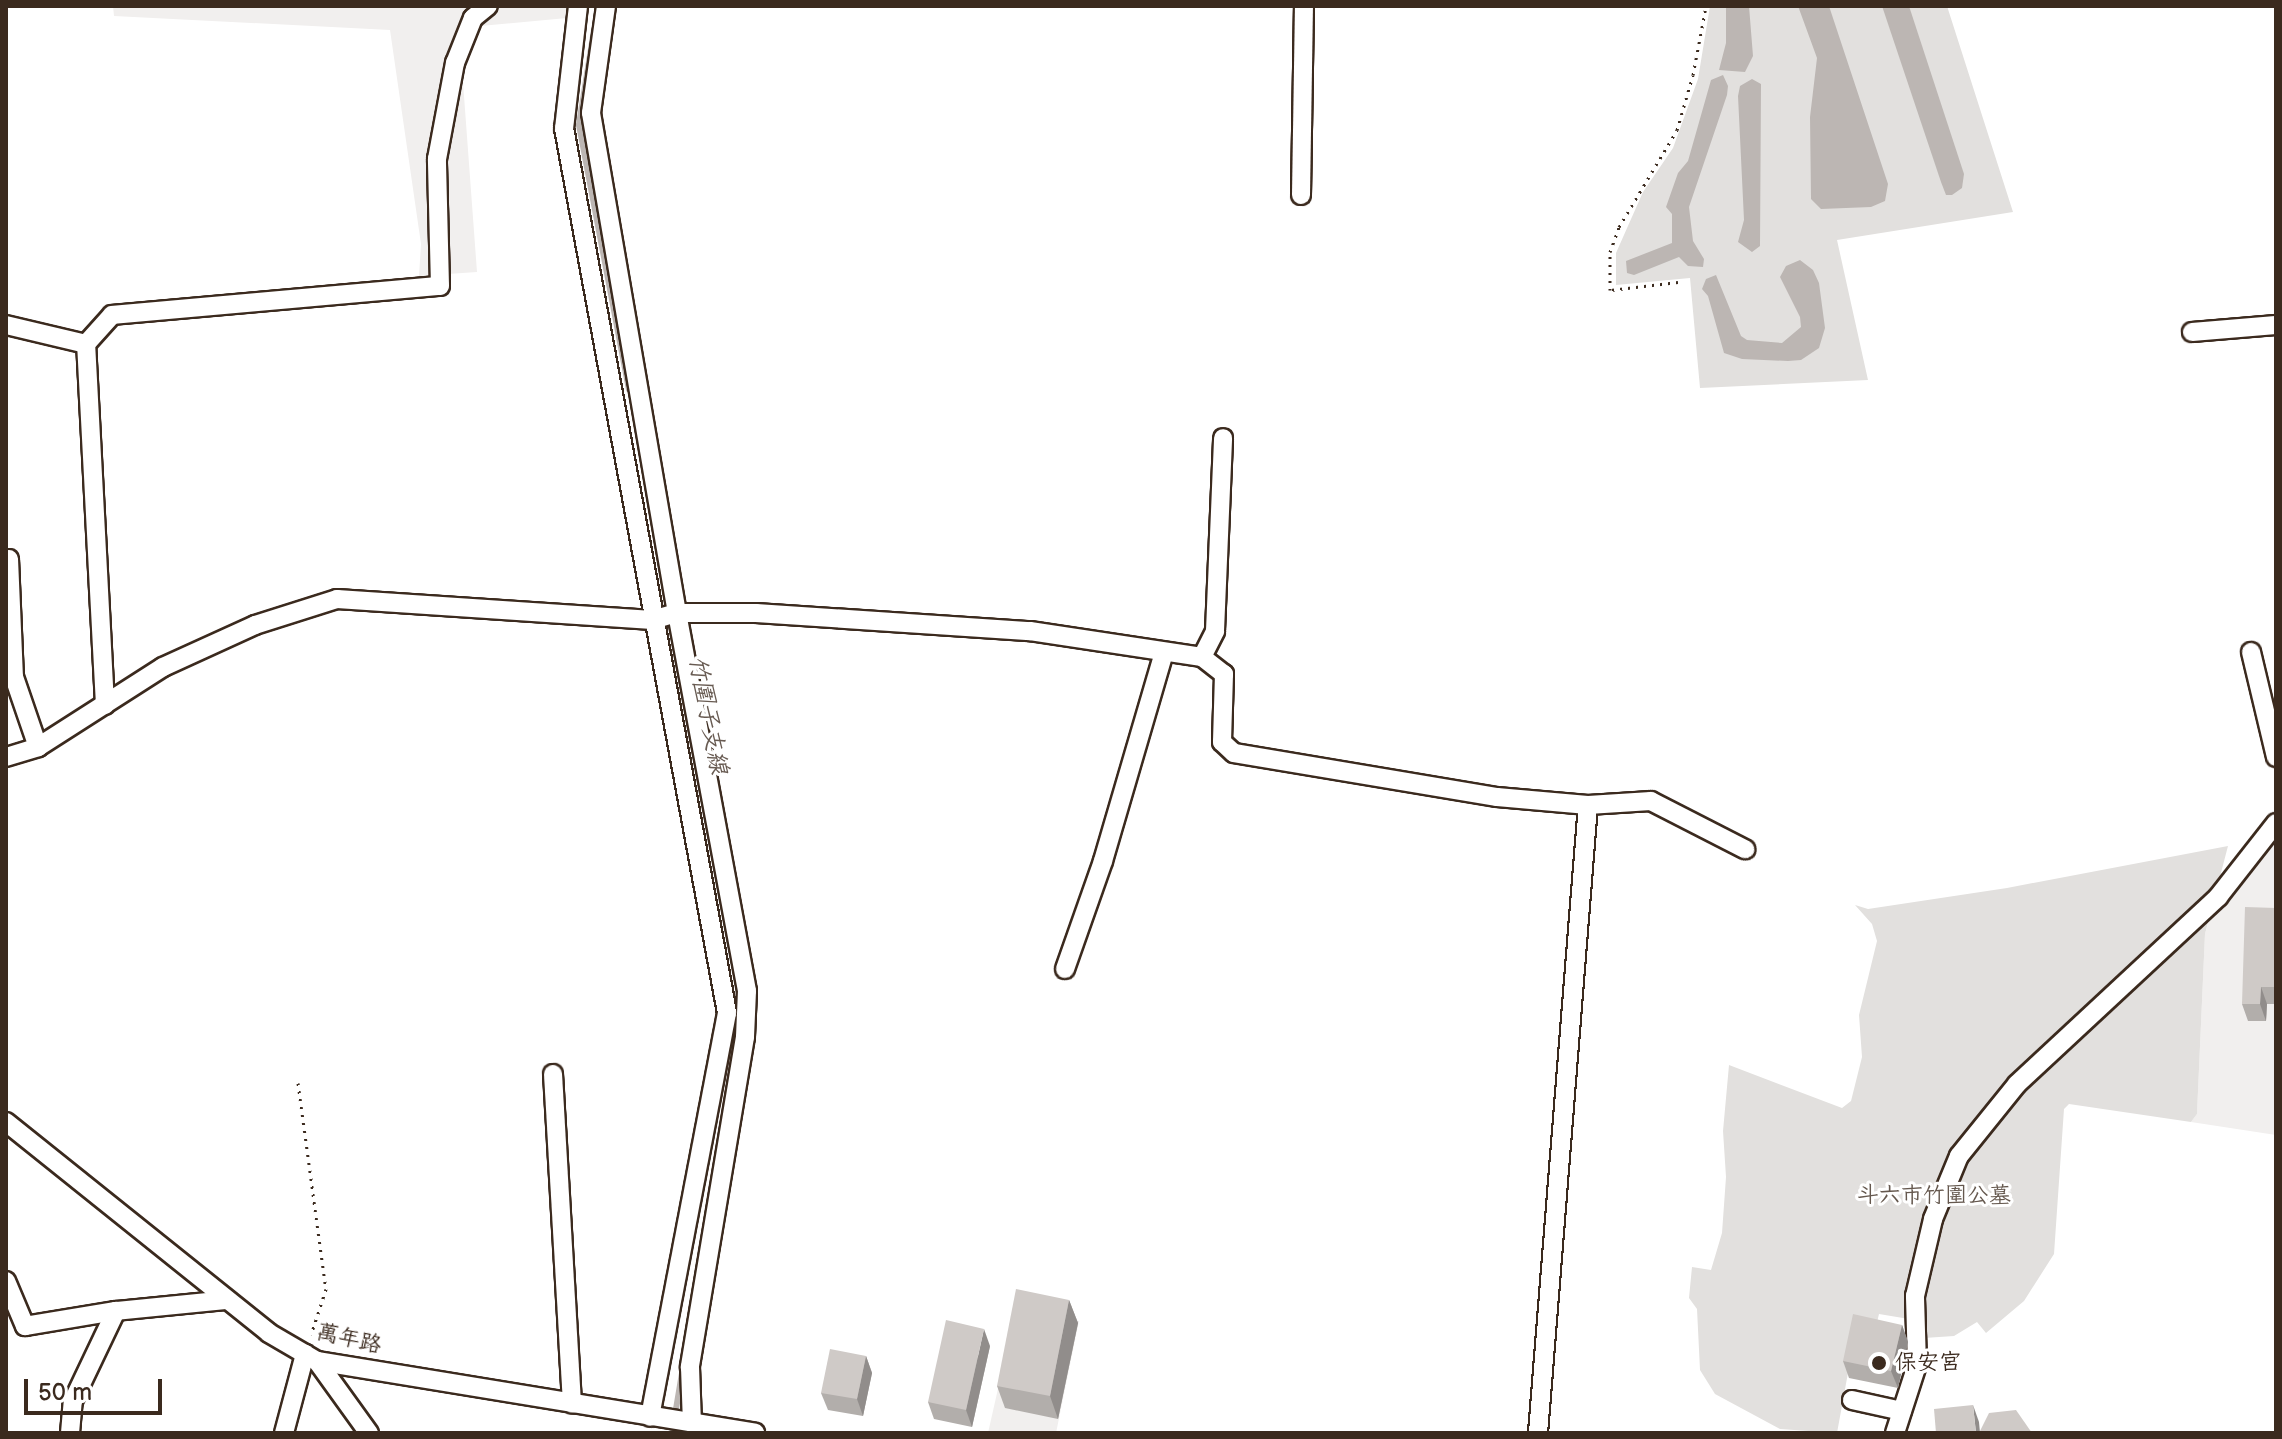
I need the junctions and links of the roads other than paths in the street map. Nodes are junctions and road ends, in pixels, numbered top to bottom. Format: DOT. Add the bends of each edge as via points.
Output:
graph roads {
  1 [pos="488,6"];
  2 [pos="578,6"];
  3 [pos="606,6"];
  4 [pos="1304,6"];
  5 [pos="1301,195"];
  6 [pos="6,325"];
  7 [pos="2276,325"];
  8 [pos="2192,332"];
  9 [pos="86,344"];
  10 [pos="1223,438"];
  11 [pos="9,559"];
  12 [pos="677,613"];
  13 [pos="652,620"];
  14 [pos="2251,652"];
  15 [pos="1164,653"];
  16 [pos="1202,657"];
  17 [pos="105,705"];
  18 [pos="38,747"];
  19 [pos="6,757"];
  20 [pos="2276,757"];
  21 [pos="1588,805"];
  22 [pos="2276,823"];
  23 [pos="1745,849"];
  24 [pos="1065,969"];
  25 [pos="553,1074"];
  26 [pos="6,1122"];
  27 [pos="6,1281"];
  28 [pos="226,1300"];
  29 [pos="116,1311"];
  30 [pos="311,1357"];
  31 [pos="1852,1400"];
  32 [pos="572,1403"];
  33 [pos="1902,1411"];
  34 [pos="650,1417"];
  35 [pos="692,1423"];
  36 [pos="70,1433"];
  37 [pos="284,1433"];
  38 [pos="369,1433"];
  39 [pos="755,1433"];
  40 [pos="1538,1433"];
  41 [pos="1895,1433"];
  1 -- 9 [label="street" via="473,18 455,63 437,159 440,286 112,315"];
  2 -- 13 [label="street" via="564,128"];
  3 -- 12 [label="street" via="591,113"];
  4 -- 5 [label="street"];
  6 -- 9 [label="street"];
  7 -- 8 [label="street"];
  9 -- 17 [label="street"];
  10 -- 16 [label="street" via="1215,631"];
  11 -- 18 [label="street" via="14,677"];
  12 -- 13 [label="street"];
  12 -- 15 [label="street" via="756,613 1030,631"];
  12 -- 35 [label="street" via="747,991 745,1037 690,1367"];
  13 -- 17 [label="street" via="337,599 255,625 163,667"];
  13 -- 34 [label="street" via="727,1013"];
  14 -- 20 [label="street"];
  15 -- 16 [label="street"];
  15 -- 24 [label="street"];
  16 -- 21 [label="street" via="1224,674 1222,742 1234,753 1497,797"];
  17 -- 18 [label="street"];
  18 -- 19 [label="street"];
  21 -- 23 [label="street" via="1651,801"];
  21 -- 40 [label="street"];
  22 -- 33 [label="street" via="2218,897 2017,1084 1959,1156 1933,1219 1918,1280 1917,1365"];
  25 -- 32 [label="street"];
  26 -- 28 [label="street, 萬年路"];
  27 -- 29 [label="street" via="25,1326"];
  28 -- 29 [label="street"];
  28 -- 30 [label="street, 萬年路"];
  29 -- 36 [label="street" via="73,1401"];
  30 -- 32 [label="street, 萬年路"];
  30 -- 37 [label="street"];
  30 -- 38 [label="street"];
  31 -- 33 [label="street"];
  32 -- 34 [label="street, 萬年路"];
  33 -- 41 [label="street"];
  34 -- 35 [label="street, 萬年路"];
  35 -- 39 [label="street, 萬年路"];
}
